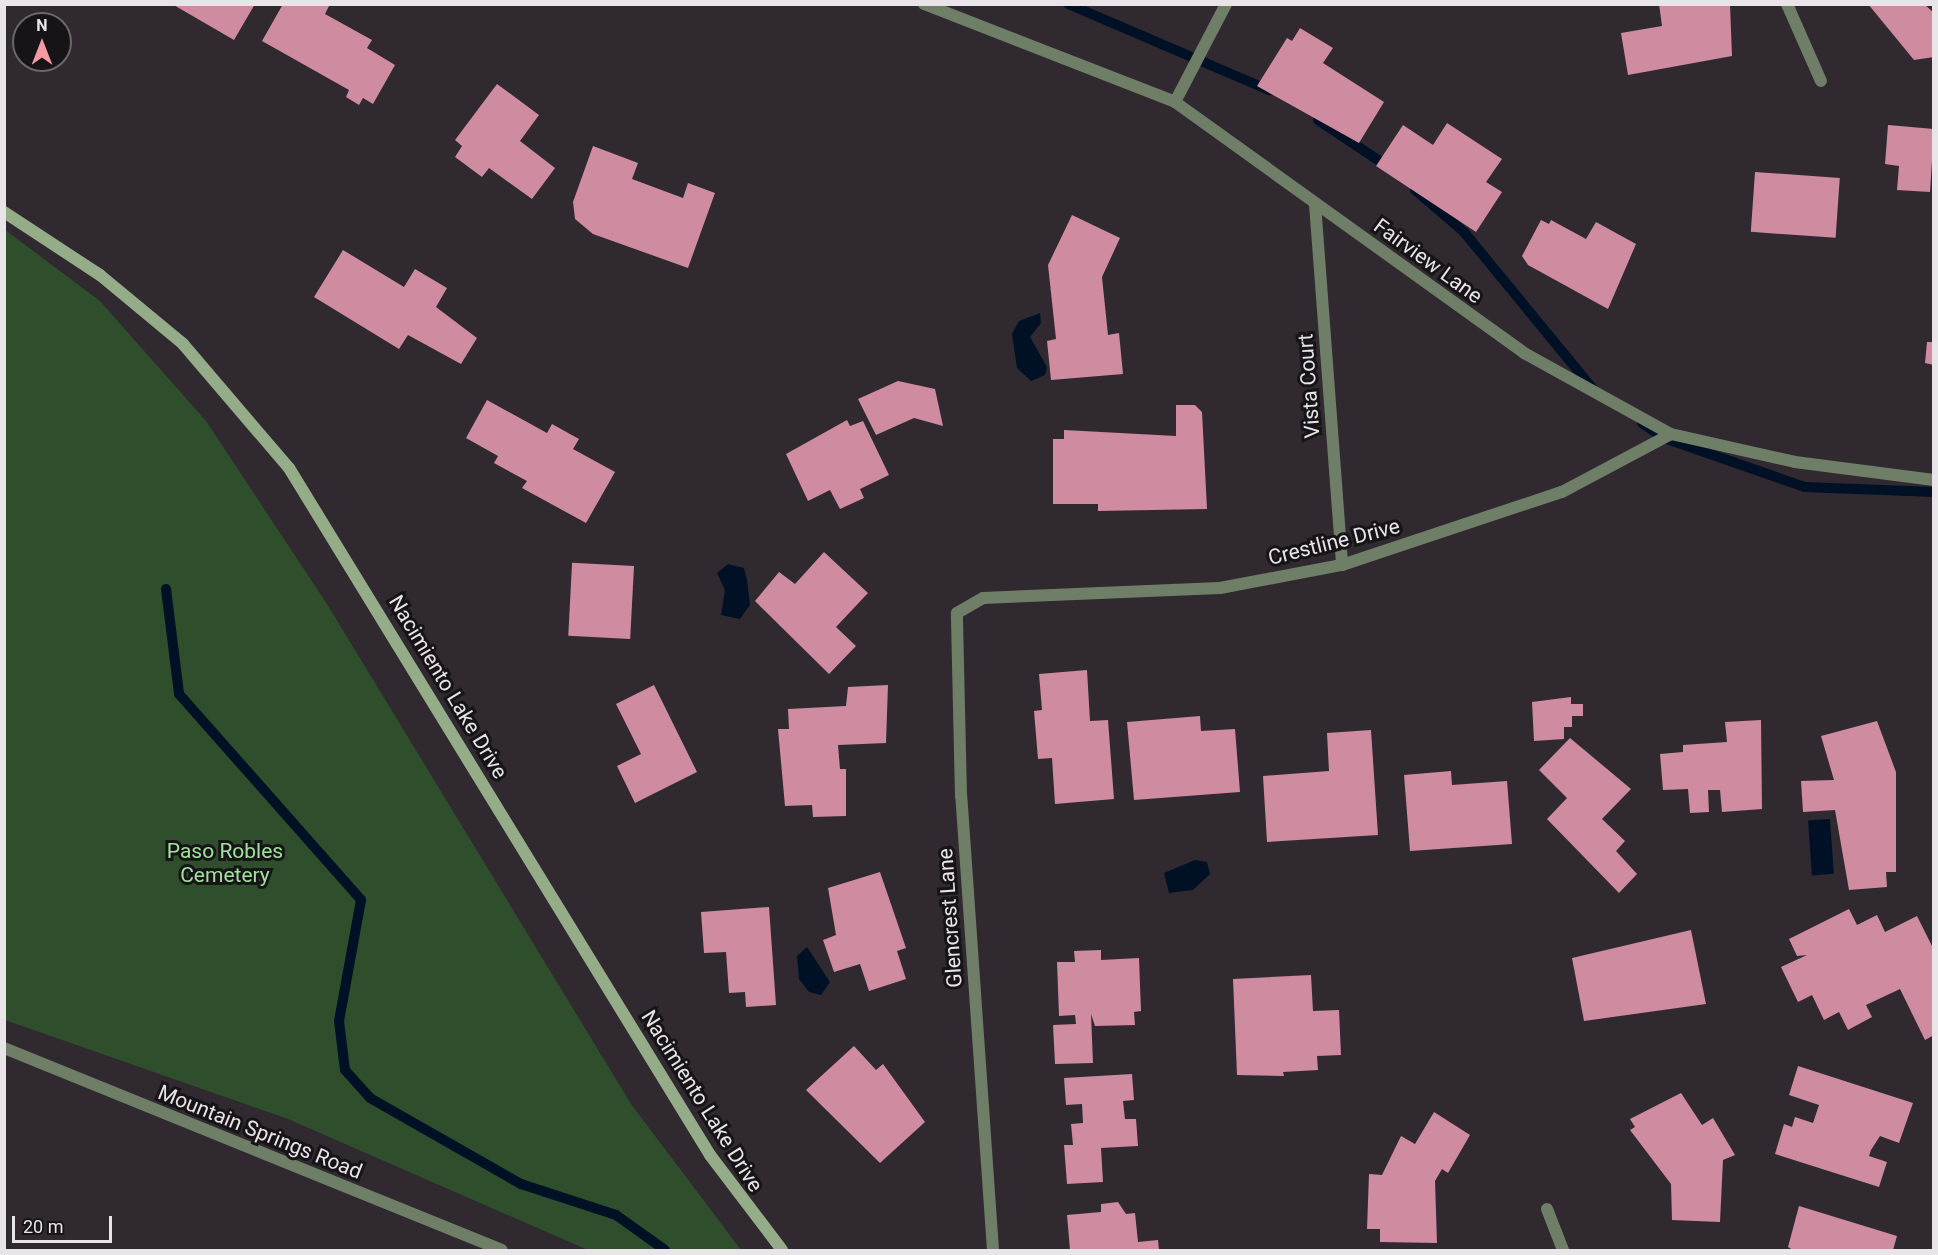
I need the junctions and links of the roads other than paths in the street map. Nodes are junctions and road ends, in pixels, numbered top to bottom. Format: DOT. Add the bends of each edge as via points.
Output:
graph roads {
  1 [pos="924,4"];
  2 [pos="1226,4"];
  3 [pos="1787,4"];
  4 [pos="1821,81"];
  5 [pos="1175,102"];
  6 [pos="1315,204"];
  7 [pos="4,212"];
  8 [pos="1671,434"];
  9 [pos="1934,480"];
  10 [pos="1342,565"];
  11 [pos="983,598"];
  12 [pos="4,1048"];
  13 [pos="1547,1209"];
  14 [pos="502,1251"];
  15 [pos="782,1251"];
  16 [pos="993,1251"];
  17 [pos="1563,1251"];
  1 -- 5 [label="street, Fairview Lane"];
  2 -- 5 [label="street"];
  3 -- 4 [label="street"];
  5 -- 6 [label="street, Fairview Lane"];
  6 -- 8 [label="street, Fairview Lane" via="1524,353"];
  6 -- 10 [label="street, Vista Court"];
  7 -- 15 [label="main road, Nacimiento Lake Drive" via="100,275 183,344 289,468 710,1155"];
  8 -- 9 [label="street, Fairview Lane" via="1794,462"];
  8 -- 10 [label="street, Crestline Drive" via="1562,492"];
  10 -- 11 [label="street, Crestline Drive" via="1221,588"];
  11 -- 16 [label="street, Glencrest Lane" via="957,613 954,642"];
  12 -- 14 [label="street, Mountain Springs Road"];
  13 -- 17 [label="street"];
}
